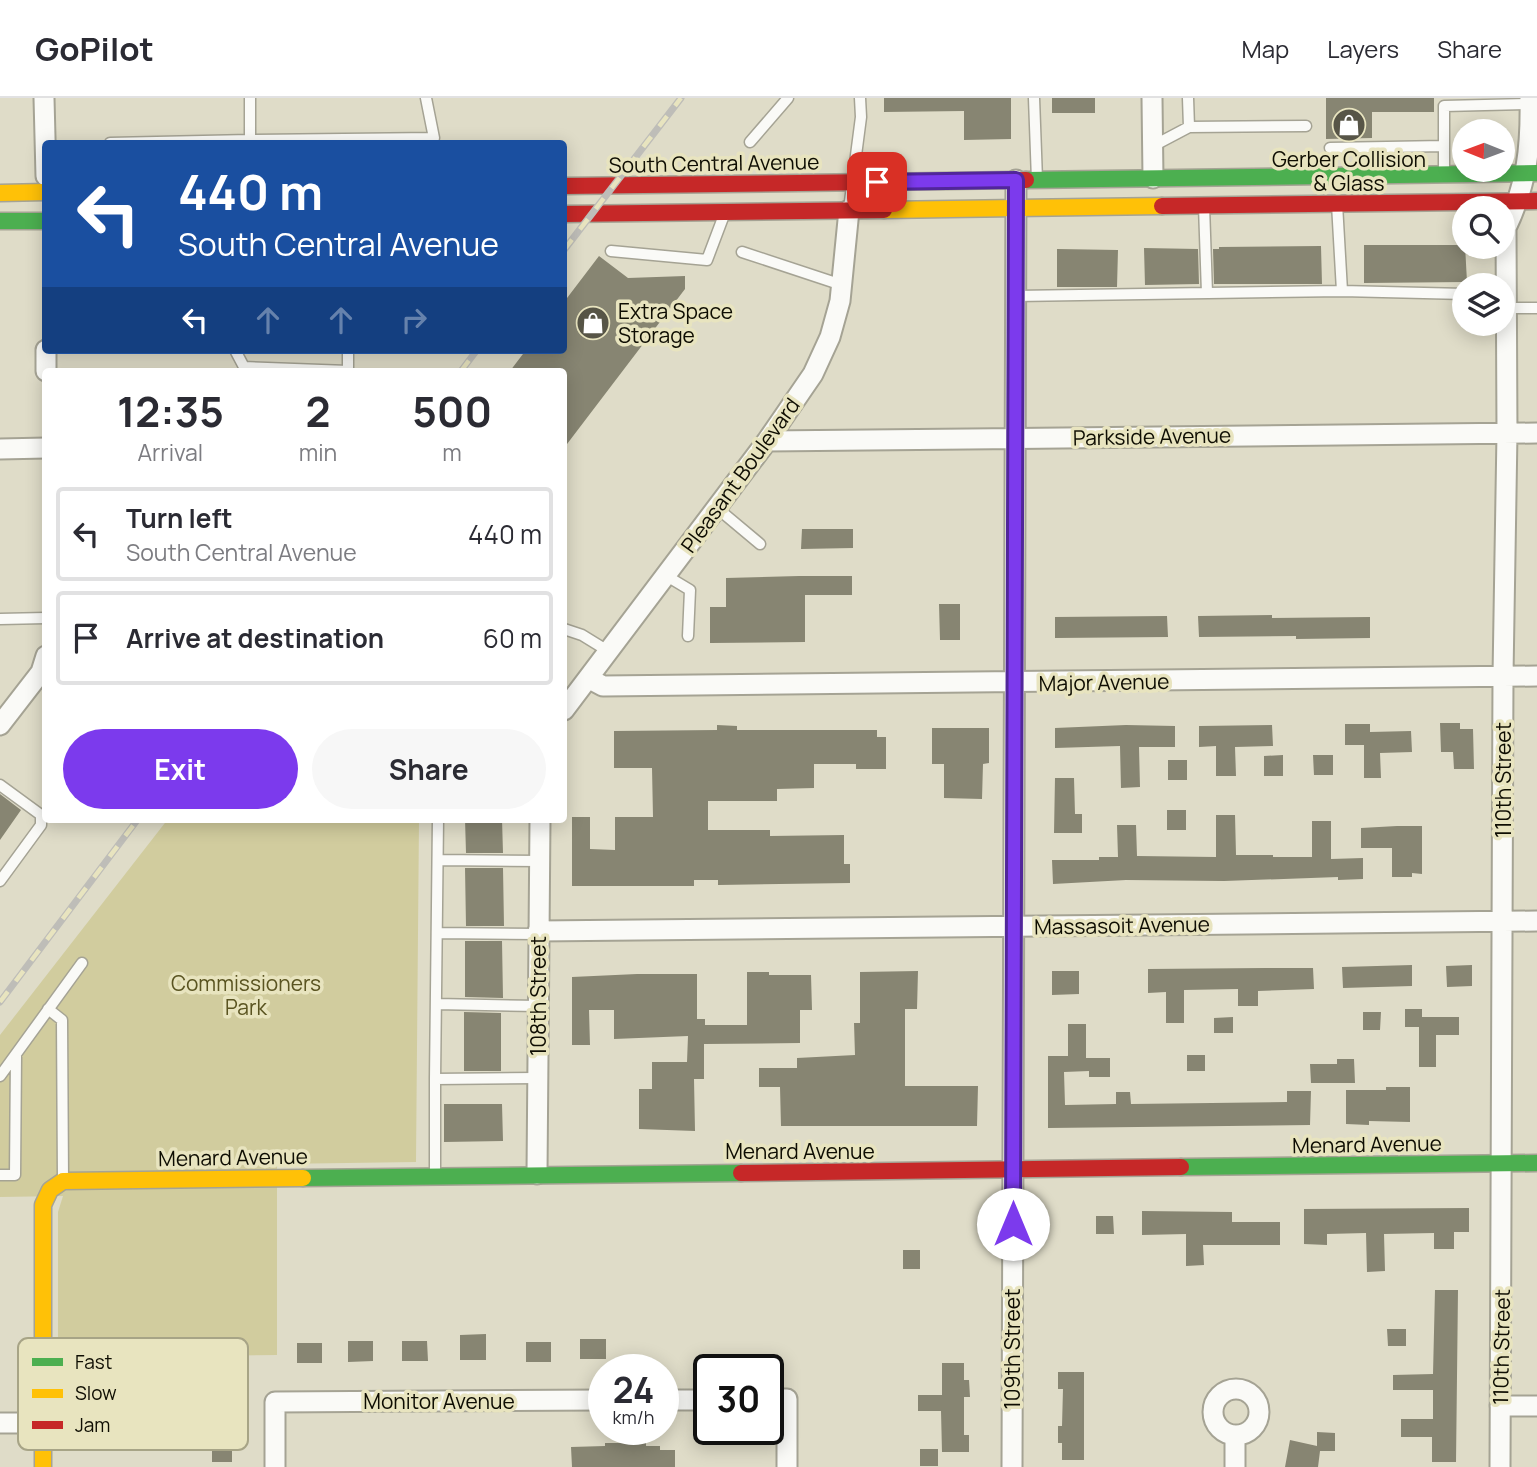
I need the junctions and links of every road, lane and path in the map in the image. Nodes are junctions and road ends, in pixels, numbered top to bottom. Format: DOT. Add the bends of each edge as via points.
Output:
graph roads {
  1 [pos="44,98"];
  2 [pos="250,98"];
  3 [pos="426,98"];
  4 [pos="788,98"];
  5 [pos="860,98"];
  6 [pos="1034,98"];
  7 [pos="1152,98"];
  8 [pos="1188,98"];
  9 [pos="1530,101"];
  10 [pos="1306,126"];
  11 [pos="1189,127"];
  12 [pos="45,140"];
  13 [pos="250,140"];
  14 [pos="750,142"];
  15 [pos="1153,146"];
  16 [pos="1444,146"];
  17 [pos="1330,148"];
  18 [pos="1531,174"];
  19 [pos="1444,175"];
  20 [pos="1153,178"];
  21 [pos="1016,180"];
  22 [pos="1037,180"];
  23 [pos="854,182"];
  24 [pos="567,186"];
  25 [pos="42,192"];
  26 [pos="0,193"];
  27 [pos="1528,201"];
  28 [pos="1337,204"];
  29 [pos="1204,205"];
  30 [pos="1016,208"];
  31 [pos="849,210"];
  32 [pos="726,212"];
  33 [pos="567,214"];
  34 [pos="0,221"];
  35 [pos="42,221"];
  36 [pos="611,251"];
  37 [pos="743,252"];
  38 [pos="1505,273"];
  39 [pos="842,285"];
  40 [pos="1342,291"];
  41 [pos="1207,293"];
  42 [pos="1452,294"];
  43 [pos="1016,296"];
  44 [pos="1515,302"];
  45 [pos="1537,308"];
  46 [pos="1506,336"];
  47 [pos="1507,433"];
  48 [pos="1537,433"];
  49 [pos="1015,438"];
  50 [pos="767,441"];
  51 [pos="42,448"];
  52 [pos="0,449"];
  53 [pos="717,508"];
  54 [pos="760,544"];
  55 [pos="665,575"];
  56 [pos="42,618"];
  57 [pos="0,619"];
  58 [pos="567,630"];
  59 [pos="688,636"];
  60 [pos="608,652"];
  61 [pos="42,669"];
  62 [pos="1503,676"];
  63 [pos="1537,676"];
  64 [pos="588,678"];
  65 [pos="1014,683"];
  66 [pos="567,706"];
  67 [pos="0,724"];
  68 [pos="0,785"];
  69 [pos="438,823"];
  70 [pos="540,823"];
  71 [pos="438,860"];
  72 [pos="540,861"];
  73 [pos="0,881"];
  74 [pos="1537,920"];
  75 [pos="1503,921"];
  76 [pos="1014,926"];
  77 [pos="437,933"];
  78 [pos="538,933"];
  79 [pos="82,963"];
  80 [pos="436,1004"];
  81 [pos="538,1006"];
  82 [pos="48,1009"];
  83 [pos="16,1054"];
  84 [pos="0,1076"];
  85 [pos="537,1078"];
  86 [pos="435,1079"];
  87 [pos="1503,1163"];
  88 [pos="1537,1163"];
  89 [pos="1013,1170"];
  90 [pos="537,1174"];
  91 [pos="0,1175"];
  92 [pos="435,1175"];
  93 [pos="64,1181"];
  94 [pos="43,1338"];
  95 [pos="588,1400"];
  96 [pos="1500,1406"];
  97 [pos="1537,1406"];
  98 [pos="0,1423"];
  99 [pos="18,1423"];
  100 [pos="1235,1436"];
  101 [pos="784,1444"];
  102 [pos="275,1467"];
  103 [pos="787,1467"];
  104 [pos="1012,1467"];
  105 [pos="1235,1467"];
  106 [pos="1500,1467"];
  1 -- 12 [label="street"];
  2 -- 13 [label="lane"];
  3 -- 13 [label="lane" via="434,138"];
  4 -- 14 [label="lane"];
  5 -- 23 [label="lane"];
  6 -- 22 [label="lane"];
  7 -- 15 [label="street"];
  8 -- 11 [label="lane"];
  9 -- 16 [label="lane" via="1444,106"];
  9 -- 18 [label="street, 110th Street"];
  10 -- 11 [label="lane"];
  11 -- 15 [label="lane"];
  15 -- 20 [label="street"];
  16 -- 17 [label="lane"];
  16 -- 19 [label="lane"];
  18 -- 19 [label="street, South Central Avenue"];
  18 -- 27 [label="street, 110th Street"];
  19 -- 20 [label="street, South Central Avenue"];
  20 -- 22 [label="street, South Central Avenue"];
  21 -- 22 [label="street, South Central Avenue"];
  21 -- 23 [label="street, South Central Avenue"];
  21 -- 30 [label="street, 109th Street"];
  23 -- 24 [label="street, South Central Avenue"];
  23 -- 31 [label="lane"];
  25 -- 26 [label="street"];
  27 -- 28 [label="street"];
  27 -- 38 [label="street, 110th Street" via="1506,228"];
  28 -- 29 [label="street"];
  28 -- 40 [label="lane"];
  29 -- 30 [label="street"];
  29 -- 41 [label="lane"];
  30 -- 31 [label="street"];
  30 -- 43 [label="street, 109th Street"];
  31 -- 32 [label="street"];
  31 -- 39 [label="street, Pleasant Boulevard"];
  32 -- 33 [label="street"];
  32 -- 36 [label="lane" via="707,260"];
  34 -- 35 [label="street"];
  37 -- 39 [label="lane"];
  39 -- 50 [label="street, Pleasant Boulevard" via="830,337 813,374"];
  40 -- 41 [label="lane"];
  40 -- 42 [label="lane"];
  41 -- 43 [label="lane"];
  43 -- 49 [label="street, 109th Street"];
  44 -- 45 [label="lane"];
  46 -- 47 [label="street, 110th Street"];
  47 -- 48 [label="street, Parkside Avenue"];
  47 -- 49 [label="street, Parkside Avenue"];
  47 -- 62 [label="street, 110th Street"];
  49 -- 50 [label="street, Parkside Avenue"];
  49 -- 65 [label="street, 109th Street"];
  50 -- 53 [label="street, Pleasant Boulevard"];
  51 -- 52 [label="street"];
  53 -- 54 [label="lane"];
  53 -- 55 [label="street, Pleasant Boulevard"];
  55 -- 59 [label="lane" via="690,590"];
  55 -- 60 [label="street, Pleasant Boulevard"];
  56 -- 57 [label="lane"];
  58 -- 60 [label="lane"];
  60 -- 64 [label="street, Pleasant Boulevard"];
  61 -- 67 [label="street"];
  62 -- 63 [label="street, Major Avenue"];
  62 -- 65 [label="street, Major Avenue"];
  62 -- 75 [label="street, 110th Street"];
  64 -- 65 [label="street, Major Avenue" via="603,686"];
  64 -- 66 [label="street, Pleasant Boulevard"];
  65 -- 76 [label="street, 109th Street"];
  68 -- 73 [label="lane" via="41,815 41,825"];
  69 -- 71 [label="lane"];
  70 -- 72 [label="street, 108th Street"];
  71 -- 72 [label="lane"];
  71 -- 77 [label="lane"];
  72 -- 78 [label="street, 108th Street"];
  74 -- 75 [label="street, Massasoit Avenue"];
  75 -- 76 [label="street, Massasoit Avenue"];
  75 -- 87 [label="street, 110th Street"];
  76 -- 78 [label="street, Massasoit Avenue"];
  76 -- 89 [label="street, 109th Street"];
  77 -- 78 [label="lane"];
  77 -- 80 [label="lane"];
  78 -- 81 [label="street, 108th Street"];
  79 -- 82 [label="lane"];
  80 -- 81 [label="lane"];
  80 -- 86 [label="lane"];
  81 -- 85 [label="street, 108th Street"];
  82 -- 83 [label="lane"];
  82 -- 93 [label="lane" via="62,1020"];
  83 -- 84 [label="lane"];
  83 -- 91 [label="lane" via="15,1175"];
  85 -- 86 [label="lane"];
  85 -- 90 [label="street, 108th Street"];
  86 -- 92 [label="lane"];
  87 -- 88 [label="street, Menard Avenue"];
  87 -- 89 [label="street, Menard Avenue"];
  87 -- 96 [label="street, 110th Street"];
  89 -- 90 [label="street, Menard Avenue"];
  89 -- 104 [label="street, 109th Street"];
  90 -- 92 [label="street, Menard Avenue"];
  92 -- 93 [label="street, Menard Avenue"];
  93 -- 94 [label="street" via="48,1191 43,1205"];
  95 -- 102 [label="street, Monitor Avenue" via="275,1402"];
  96 -- 97 [label="street"];
  96 -- 106 [label="street, 110th Street"];
  98 -- 99 [label="street"];
  100 -- 105 [label="street"];
  101 -- 103 [label="street"];
}
